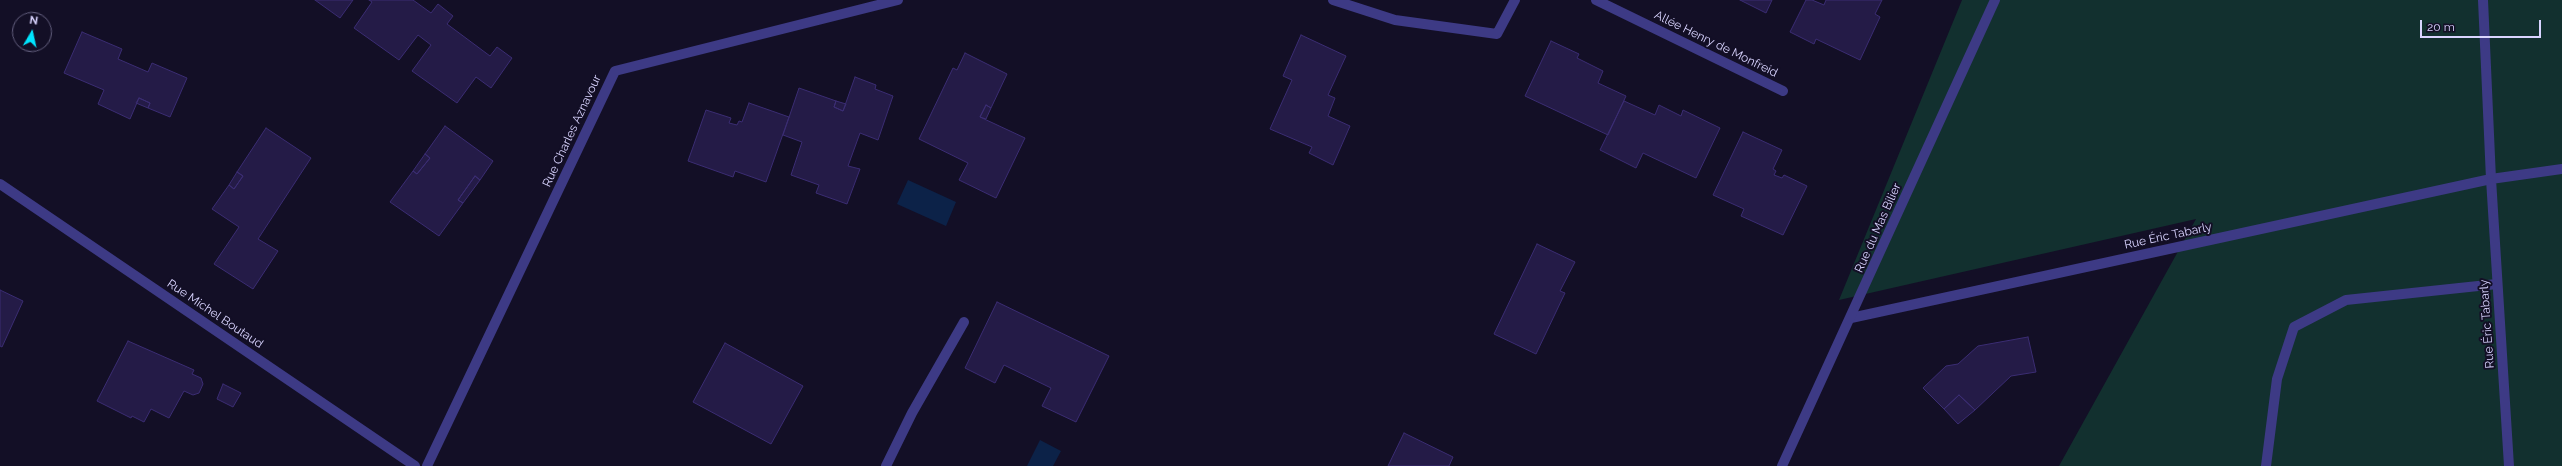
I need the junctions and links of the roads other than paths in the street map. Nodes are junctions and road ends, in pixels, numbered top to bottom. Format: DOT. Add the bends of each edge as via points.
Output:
graph roads {
  1 [pos="898,0"];
  2 [pos="1334,0"];
  3 [pos="1515,0"];
  4 [pos="1596,0"];
  5 [pos="1995,0"];
  6 [pos="2483,0"];
  7 [pos="1783,91"];
  8 [pos="2562,169"];
  9 [pos="2491,179"];
  10 [pos="0,184"];
  11 [pos="2497,284"];
  12 [pos="1851,318"];
  13 [pos="964,322"];
  14 [pos="415,466"];
  15 [pos="427,466"];
  16 [pos="886,466"];
  17 [pos="1782,466"];
  18 [pos="2266,466"];
  19 [pos="2509,466"];
  1 -- 15 [label="street, Rue Charles Aznavour" via="614,70"];
  2 -- 3 [label="street" via="1395,20 1497,34"];
  4 -- 7 [label="street, Allée Henry de Monfreid"];
  5 -- 12 [label="street, Rue du Mas Bilier"];
  6 -- 9 [label="street, Rue Éric Tabarly"];
  8 -- 9 [label="street, Rue Éric Tabarly"];
  9 -- 11 [label="street, Rue Éric Tabarly"];
  9 -- 12 [label="street, Rue Éric Tabarly"];
  10 -- 14 [label="street, Rue Michel Boutaud"];
  11 -- 18 [label="street" via="2346,300 2294,327 2277,379"];
  11 -- 19 [label="street, Rue Éric Tabarly"];
  12 -- 17 [label="street, Rue du Mas Bilier"];
  13 -- 16 [label="street" via="912,413"];
}
